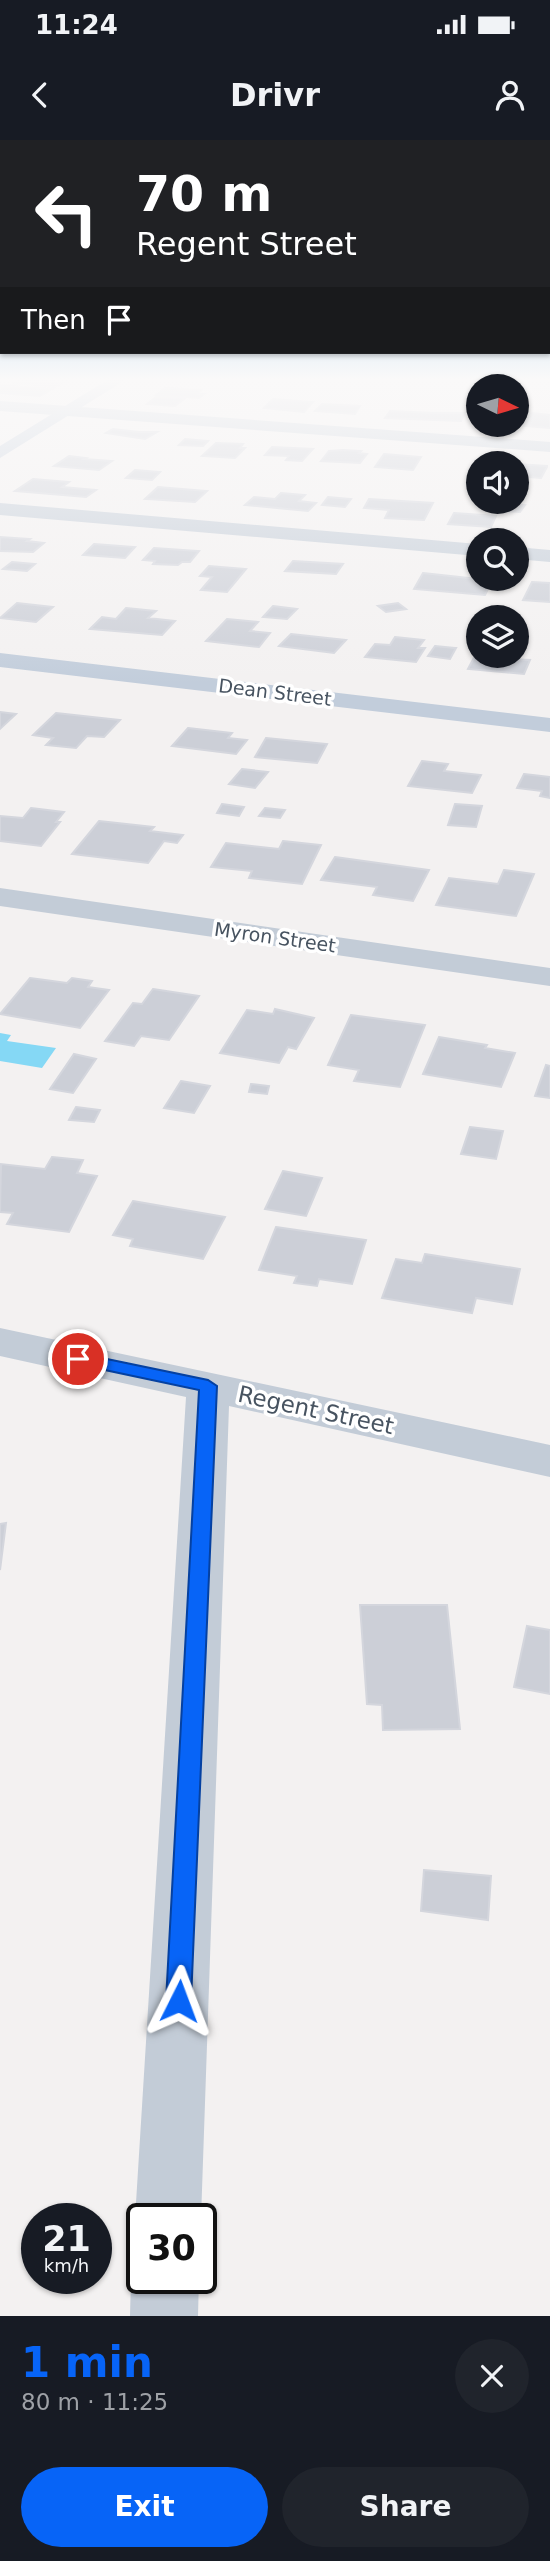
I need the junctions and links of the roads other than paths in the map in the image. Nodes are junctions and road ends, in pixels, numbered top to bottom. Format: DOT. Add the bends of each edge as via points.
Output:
graph roads {
  1 [pos="0,509"];
  2 [pos="466,549"];
  3 [pos="529,554"];
  4 [pos="550,556"];
  5 [pos="0,660"];
  6 [pos="550,724"];
  7 [pos="0,897"];
  8 [pos="550,977"];
  9 [pos="0,1342"];
  10 [pos="208,1386"];
  11 [pos="550,1461"];
  12 [pos="169,2203"];
  13 [pos="165,2294"];
  14 [pos="164,2316"];
  1 -- 2 [label="street"];
  3 -- 4 [label="street"];
  5 -- 6 [label="street, Dean Street"];
  7 -- 8 [label="street, Myron Street"];
  9 -- 10 [label="street, Regent Street"];
  10 -- 11 [label="street, Regent Street"];
  10 -- 12 [label="street"];
  13 -- 14 [label="street"];
}
